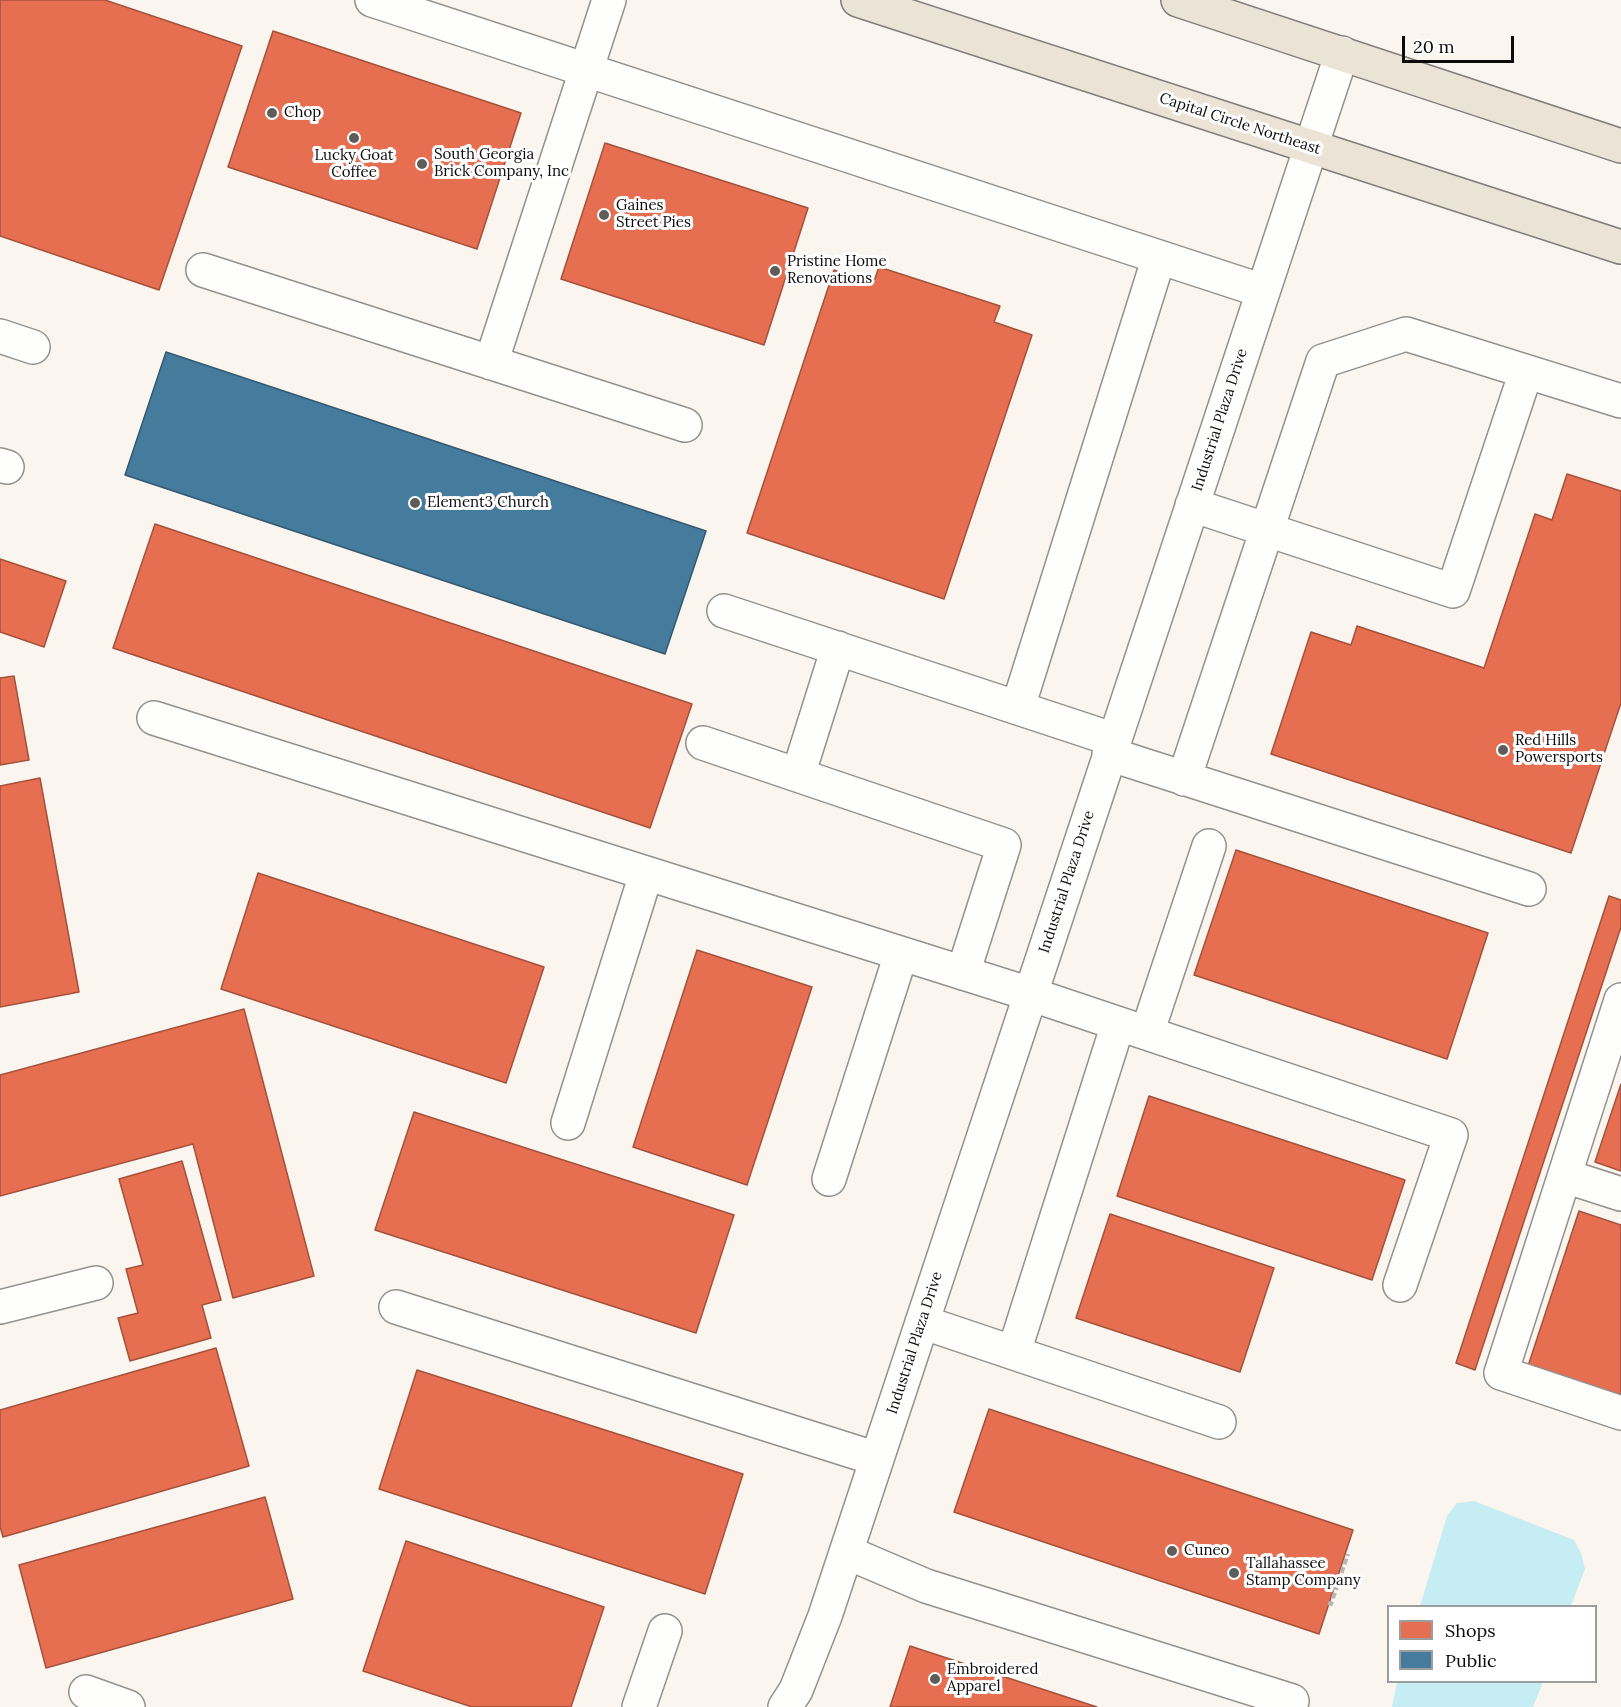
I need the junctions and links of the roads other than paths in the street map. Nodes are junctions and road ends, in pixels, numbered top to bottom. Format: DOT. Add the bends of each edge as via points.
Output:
graph roads {
  1 [pos="372,0"];
  2 [pos="609,0"];
  3 [pos="858,0"];
  4 [pos="1178,0"];
  5 [pos="1342,53"];
  6 [pos="586,70"];
  7 [pos="1621,146"];
  8 [pos="1311,147"];
  9 [pos="1621,247"];
  10 [pos="1159,257"];
  11 [pos="203,270"];
  12 [pos="1263,291"];
  13 [pos="0,336"];
  14 [pos="33,347"];
  15 [pos="491,363"];
  16 [pos="1526,372"];
  17 [pos="1621,401"];
  18 [pos="685,425"];
  19 [pos="1192,505"];
  20 [pos="1267,529"];
  21 [pos="724,611"];
  22 [pos="838,648"];
  23 [pos="1018,707"];
  24 [pos="154,718"];
  25 [pos="703,743"];
  26 [pos="1112,747"];
  27 [pos="798,775"];
  28 [pos="1184,779"];
  29 [pos="1209,846"];
  30 [pos="646,874"];
  31 [pos="1529,889"];
  32 [pos="901,954"];
  33 [pos="963,973"];
  34 [pos="1030,994"];
  35 [pos="1621,1000"];
  36 [pos="1133,1029"];
  37 [pos="568,1123"];
  38 [pos="1564,1176"];
  39 [pos="829,1179"];
  40 [pos="1621,1194"];
  41 [pos="96,1283"];
  42 [pos="1400,1285"];
  43 [pos="0,1306"];
  44 [pos="396,1306"];
  45 [pos="922,1322"];
  46 [pos="1014,1353"];
  47 [pos="1621,1413"];
  48 [pos="1219,1422"];
  49 [pos="877,1459"];
  50 [pos="846,1552"];
  51 [pos="665,1631"];
  52 [pos="86,1692"];
  53 [pos="1292,1701"];
  54 [pos="128,1707"];
  55 [pos="639,1707"];
  56 [pos="785,1707"];
  1 -- 6 [label="street"];
  2 -- 6 [label="street"];
  3 -- 8 [label="main road, Capital Circle Northeast"];
  4 -- 5 [label="main road"];
  5 -- 7 [label="main road"];
  5 -- 8 [label="street, Industrial Plaza Drive"];
  6 -- 10 [label="street"];
  6 -- 15 [label="street"];
  8 -- 9 [label="main road, Capital Circle Northeast"];
  8 -- 12 [label="street, Industrial Plaza Drive"];
  10 -- 12 [label="street"];
  10 -- 23 [label="street"];
  11 -- 15 [label="street"];
  12 -- 19 [label="street, Industrial Plaza Drive"];
  13 -- 14 [label="street"];
  15 -- 18 [label="street"];
  16 -- 17 [label="street"];
  16 -- 20 [label="street" via="1406,334 1323,361"];
  16 -- 20 [label="street" via="1453,591"];
  19 -- 20 [label="street"];
  19 -- 26 [label="street, Industrial Plaza Drive"];
  20 -- 28 [label="street"];
  21 -- 22 [label="street"];
  22 -- 23 [label="street"];
  22 -- 27 [label="street"];
  23 -- 26 [label="street"];
  24 -- 30 [label="street"];
  25 -- 27 [label="street"];
  26 -- 28 [label="street"];
  26 -- 34 [label="street, Industrial Plaza Drive"];
  27 -- 33 [label="street" via="1004,845"];
  28 -- 31 [label="street"];
  29 -- 36 [label="street"];
  30 -- 32 [label="street"];
  30 -- 37 [label="street"];
  32 -- 33 [label="street"];
  32 -- 39 [label="street"];
  33 -- 34 [label="street"];
  34 -- 36 [label="street"];
  34 -- 45 [label="street, Industrial Plaza Drive"];
  35 -- 38 [label="street"];
  36 -- 42 [label="street" via="1451,1135"];
  36 -- 46 [label="street"];
  38 -- 40 [label="street"];
  38 -- 47 [label="street" via="1501,1373"];
  41 -- 43 [label="street"];
  44 -- 49 [label="street"];
  45 -- 46 [label="street"];
  45 -- 49 [label="street, Industrial Plaza Drive"];
  46 -- 48 [label="street"];
  49 -- 50 [label="street, Industrial Plaza Drive"];
  50 -- 53 [label="street" via="926,1586"];
  50 -- 56 [label="street, Industrial Plaza Drive" via="796,1690"];
  51 -- 55 [label="street"];
  52 -- 54 [label="street"];
}
